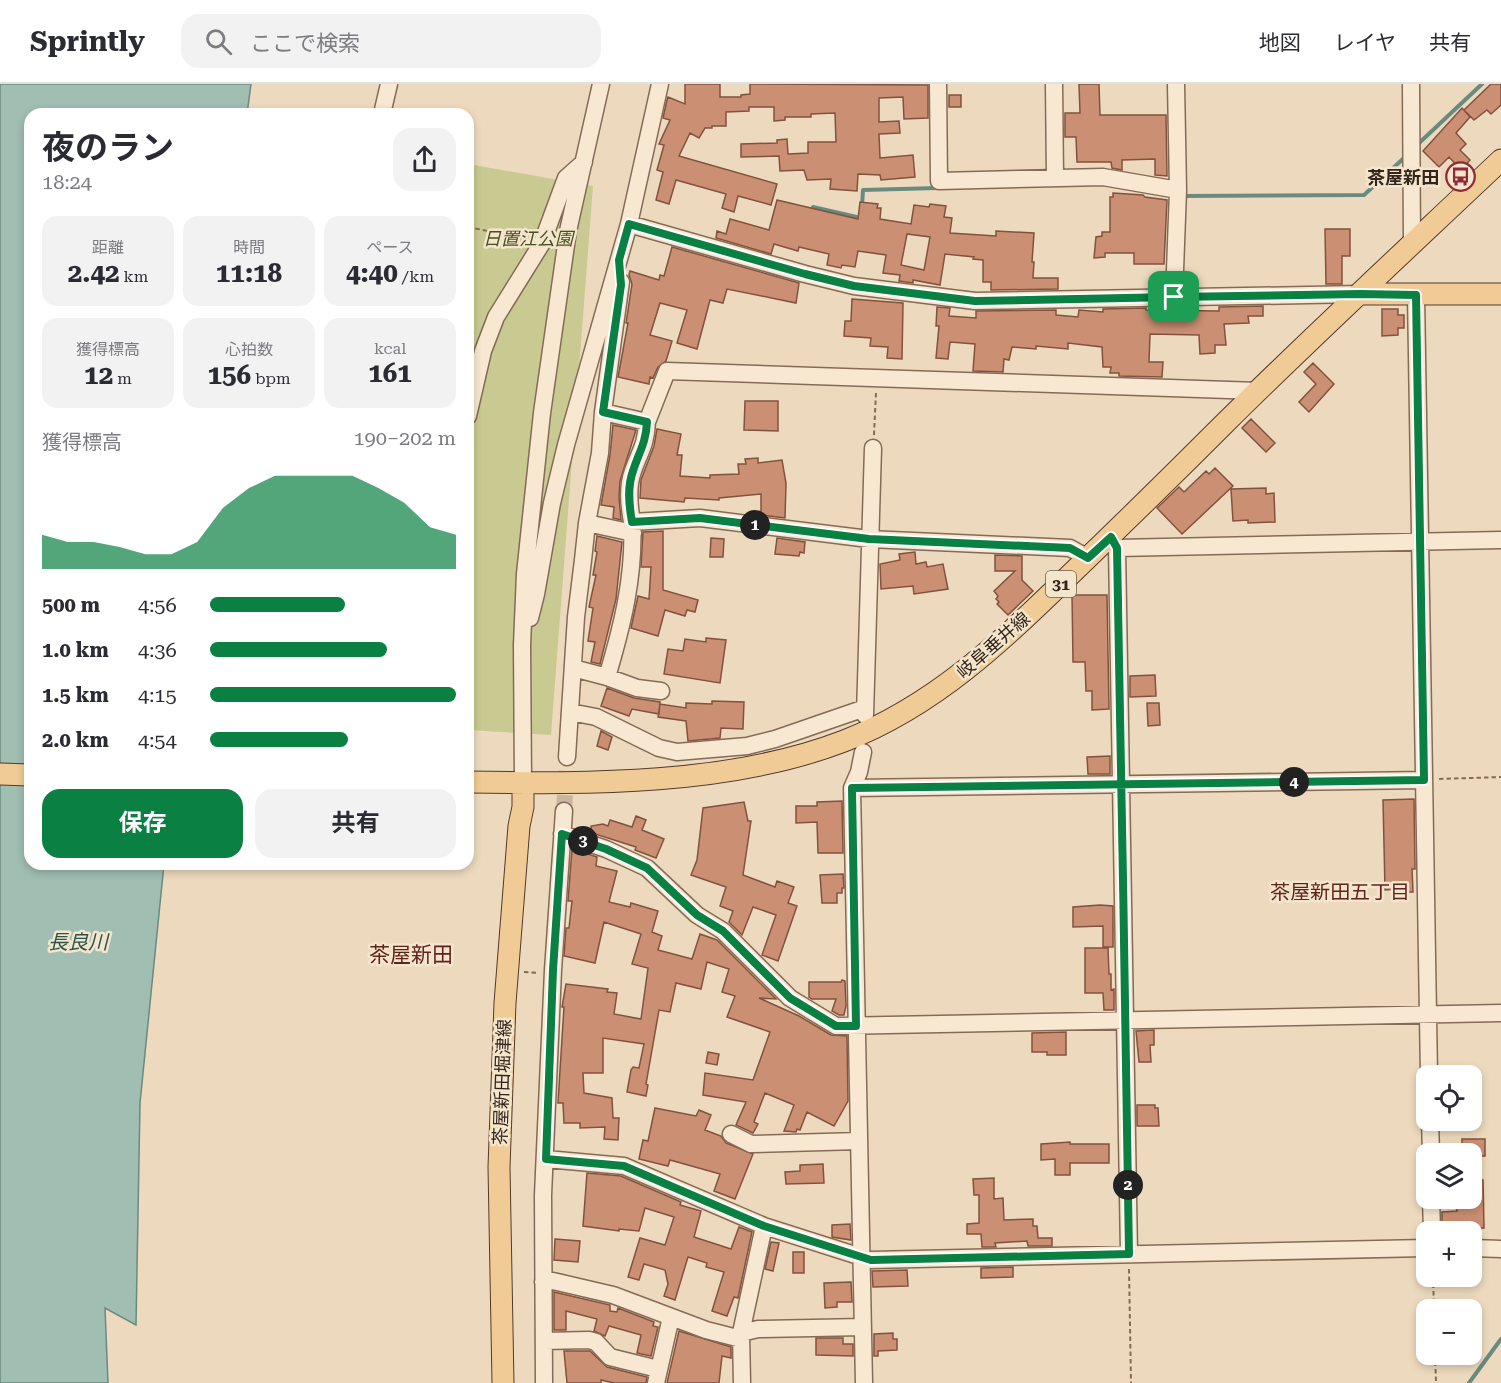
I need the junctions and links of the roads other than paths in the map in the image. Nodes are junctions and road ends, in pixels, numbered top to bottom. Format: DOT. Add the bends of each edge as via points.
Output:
graph roads {
  1 [pos="389,84"];
  2 [pos="601,84"];
  3 [pos="660,84"];
  4 [pos="938,84"];
  5 [pos="1054,84"];
  6 [pos="1176,84"];
  7 [pos="1411,84"];
  8 [pos="383,108"];
  9 [pos="1501,160"];
  10 [pos="584,162"];
  11 [pos="1055,178"];
  12 [pos="1178,190"];
  13 [pos="629,224"];
  14 [pos="1412,244"];
  15 [pos="619,260"];
  16 [pos="1360,294"];
  17 [pos="1501,294"];
  18 [pos="1416,295"];
  19 [pos="1174,297"];
  20 [pos="474,390"];
  21 [pos="1258,391"];
  22 [pos="603,412"];
  23 [pos="647,422"];
  24 [pos="873,448"];
  25 [pos="587,523"];
  26 [pos="632,528"];
  27 [pos="869,539"];
  28 [pos="1501,540"];
  29 [pos="1420,541"];
  30 [pos="1114,542"];
  31 [pos="1088,558"];
  32 [pos="522,645"];
  33 [pos="573,668"];
  34 [pos="607,677"];
  35 [pos="662,691"];
  36 [pos="570,712"];
  37 [pos="863,752"];
  38 [pos="567,757"];
  39 [pos="0,774"];
  40 [pos="24,775"];
  41 [pos="1424,780"];
  42 [pos="474,782"];
  43 [pos="515,783"];
  44 [pos="1120,784"];
  45 [pos="852,788"];
  46 [pos="564,811"];
  47 [pos="562,834"];
  48 [pos="1501,1013"];
  49 [pos="1428,1014"];
  50 [pos="1126,1020"];
  51 [pos="856,1026"];
  52 [pos="1429,1065"];
  53 [pos="731,1134"];
  54 [pos="859,1141"];
  55 [pos="546,1159"];
  56 [pos="764,1226"];
  57 [pos="1416,1248"];
  58 [pos="1482,1248"];
  59 [pos="1501,1249"];
  60 [pos="1129,1254"];
  61 [pos="861,1258"];
  62 [pos="543,1282"];
  63 [pos="671,1317"];
  64 [pos="863,1328"];
  65 [pos="741,1336"];
  66 [pos="544,1341"];
  67 [pos="657,1376"];
  68 [pos="503,1383"];
  69 [pos="544,1383"];
  70 [pos="742,1383"];
  71 [pos="864,1383"];
  1 -- 8 [label="street"];
  2 -- 10 [label="street"];
  3 -- 13 [label="street"];
  4 -- 11 [label="street" via="939,181"];
  5 -- 11 [label="street"];
  6 -- 12 [label="street"];
  7 -- 14 [label="street"];
  9 -- 14 [label="main road, 岐阜垂井線 / 31"];
  10 -- 20 [label="street" via="566,178 542,243 496,317"];
  10 -- 32 [label="street" via="568,231 542,413 525,574"];
  11 -- 12 [label="street" via="1119,179"];
  12 -- 19 [label="street"];
  13 -- 15 [label="street"];
  13 -- 19 [label="street" via="854,286 975,301"];
  14 -- 16 [label="main road, 岐阜垂井線 / 31"];
  15 -- 22 [label="street" via="621,285"];
  15 -- 32 [label="street" via="566,445"];
  16 -- 18 [label="main road"];
  16 -- 19 [label="street"];
  16 -- 21 [label="main road, 岐阜垂井線 / 31"];
  17 -- 18 [label="main road"];
  18 -- 29 [label="street"];
  21 -- 23 [label="street" via="667,371"];
  21 -- 30 [label="main road, 岐阜垂井線 / 31"];
  22 -- 23 [label="street"];
  22 -- 25 [label="street"];
  23 -- 26 [label="street" via="646,437 632,472"];
  24 -- 27 [label="street"];
  25 -- 26 [label="street"];
  25 -- 33 [label="street"];
  26 -- 27 [label="street" via="700,518"];
  26 -- 34 [label="street" via="629,588"];
  27 -- 31 [label="street" via="1070,548"];
  27 -- 36 [label="street" via="865,712 747,746 677,752 659,748 596,717"];
  28 -- 29 [label="street"];
  29 -- 30 [label="street"];
  29 -- 41 [label="street"];
  30 -- 31 [label="main road, 岐阜垂井線 / 31"];
  30 -- 44 [label="street"];
  31 -- 43 [label="main road, 岐阜垂井線 / 31" via="1005,638 947,685 905,712 845,741 808,754 717,772 625,781"];
  32 -- 43 [label="street"];
  33 -- 34 [label="street"];
  33 -- 36 [label="street"];
  34 -- 35 [label="street" via="637,688"];
  36 -- 38 [label="street"];
  37 -- 45 [label="street"];
  39 -- 40 [label="main road"];
  41 -- 44 [label="street"];
  41 -- 49 [label="street"];
  42 -- 43 [label="main road, 岐阜垂井線 / 31"];
  43 -- 68 [label="main road, 茶屋新田堀津線" via="523,807 505,1003 499,1167"];
  44 -- 45 [label="street"];
  44 -- 50 [label="street"];
  45 -- 51 [label="street"];
  46 -- 47 [label="street"];
  47 -- 51 [label="street" via="647,868 697,915 723,931 790,998 836,1026"];
  47 -- 55 [label="street"];
  48 -- 49 [label="street"];
  49 -- 50 [label="street"];
  49 -- 52 [label="street"];
  50 -- 51 [label="street"];
  50 -- 60 [label="street"];
  51 -- 54 [label="street"];
  53 -- 54 [label="street" via="751,1144"];
  54 -- 61 [label="street"];
  55 -- 56 [label="street" via="624,1166"];
  55 -- 62 [label="street"];
  56 -- 61 [label="street"];
  56 -- 65 [label="street"];
  57 -- 60 [label="street"];
  58 -- 59 [label="street"];
  60 -- 61 [label="street"];
  61 -- 64 [label="street"];
  62 -- 63 [label="street" via="613,1295"];
  62 -- 66 [label="street"];
  63 -- 65 [label="street"];
  63 -- 67 [label="street"];
  64 -- 65 [label="street" via="758,1329"];
  64 -- 71 [label="street"];
  65 -- 70 [label="street"];
  66 -- 67 [label="street" via="596,1342 610,1357"];
  66 -- 69 [label="street"];
}
